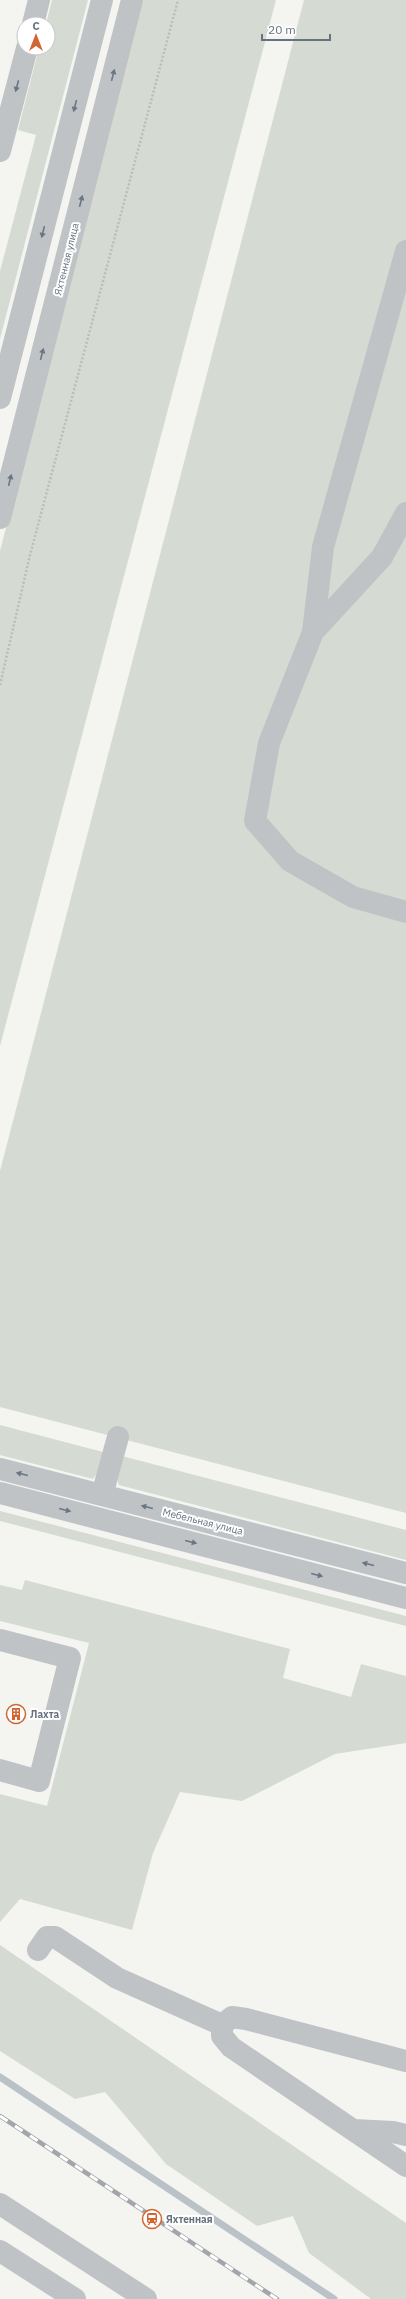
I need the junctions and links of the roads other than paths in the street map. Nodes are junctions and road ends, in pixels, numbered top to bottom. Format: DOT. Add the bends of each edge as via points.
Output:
graph roads {
  1 [pos="39,0"];
  2 [pos="102,0"];
  3 [pos="132,0"];
  4 [pos="35,16"];
  5 [pos="25,56"];
  6 [pos="0,150"];
  7 [pos="406,251"];
  8 [pos="0,398"];
  9 [pos="406,513"];
  10 [pos="0,518"];
  11 [pos="313,632"];
  12 [pos="406,912"];
  13 [pos="118,1437"];
  14 [pos="0,1469"];
  15 [pos="0,1493"];
  16 [pos="102,1495"];
  17 [pos="406,1573"];
  18 [pos="406,1598"];
  19 [pos="0,1640"];
  20 [pos="0,1770"];
  21 [pos="38,1950"];
  22 [pos="222,2025"];
  23 [pos="406,2061"];
  24 [pos="354,2130"];
  25 [pos="406,2135"];
  26 [pos="406,2166"];
  27 [pos="0,2204"];
  28 [pos="0,2251"];
  29 [pos="46,2291"];
  30 [pos="75,2299"];
  31 [pos="146,2299"];
  1 -- 4 [label="street"];
  2 -- 8 [label="street, one-way"];
  10 -- 3 [label="street, Яхтенная улица, one-way"];
  5 -- 6 [label="street, one-way"];
  7 -- 11 [label="street" via="323,547"];
  9 -- 11 [label="street" via="382,557"];
  11 -- 12 [label="street" via="269,742 255,821 290,861 353,897"];
  13 -- 16 [label="street"];
  16 -- 14 [label="street, Мебельная улица, one-way"];
  15 -- 18 [label="street, one-way"];
  17 -- 16 [label="street, Мебельная улица, one-way"];
  19 -- 20 [label="street" via="70,1658 39,1781"];
  21 -- 22 [label="street" via="46,1937 55,1937 117,1978"];
  22 -- 23 [label="street" via="232,2017 246,2019"];
  22 -- 24 [label="street" via="222,2036 231,2047"];
  24 -- 25 [label="street"];
  24 -- 26 [label="street"];
  27 -- 31 [label="street"];
  28 -- 29 [label="street"];
  29 -- 30 [label="street"];
}
